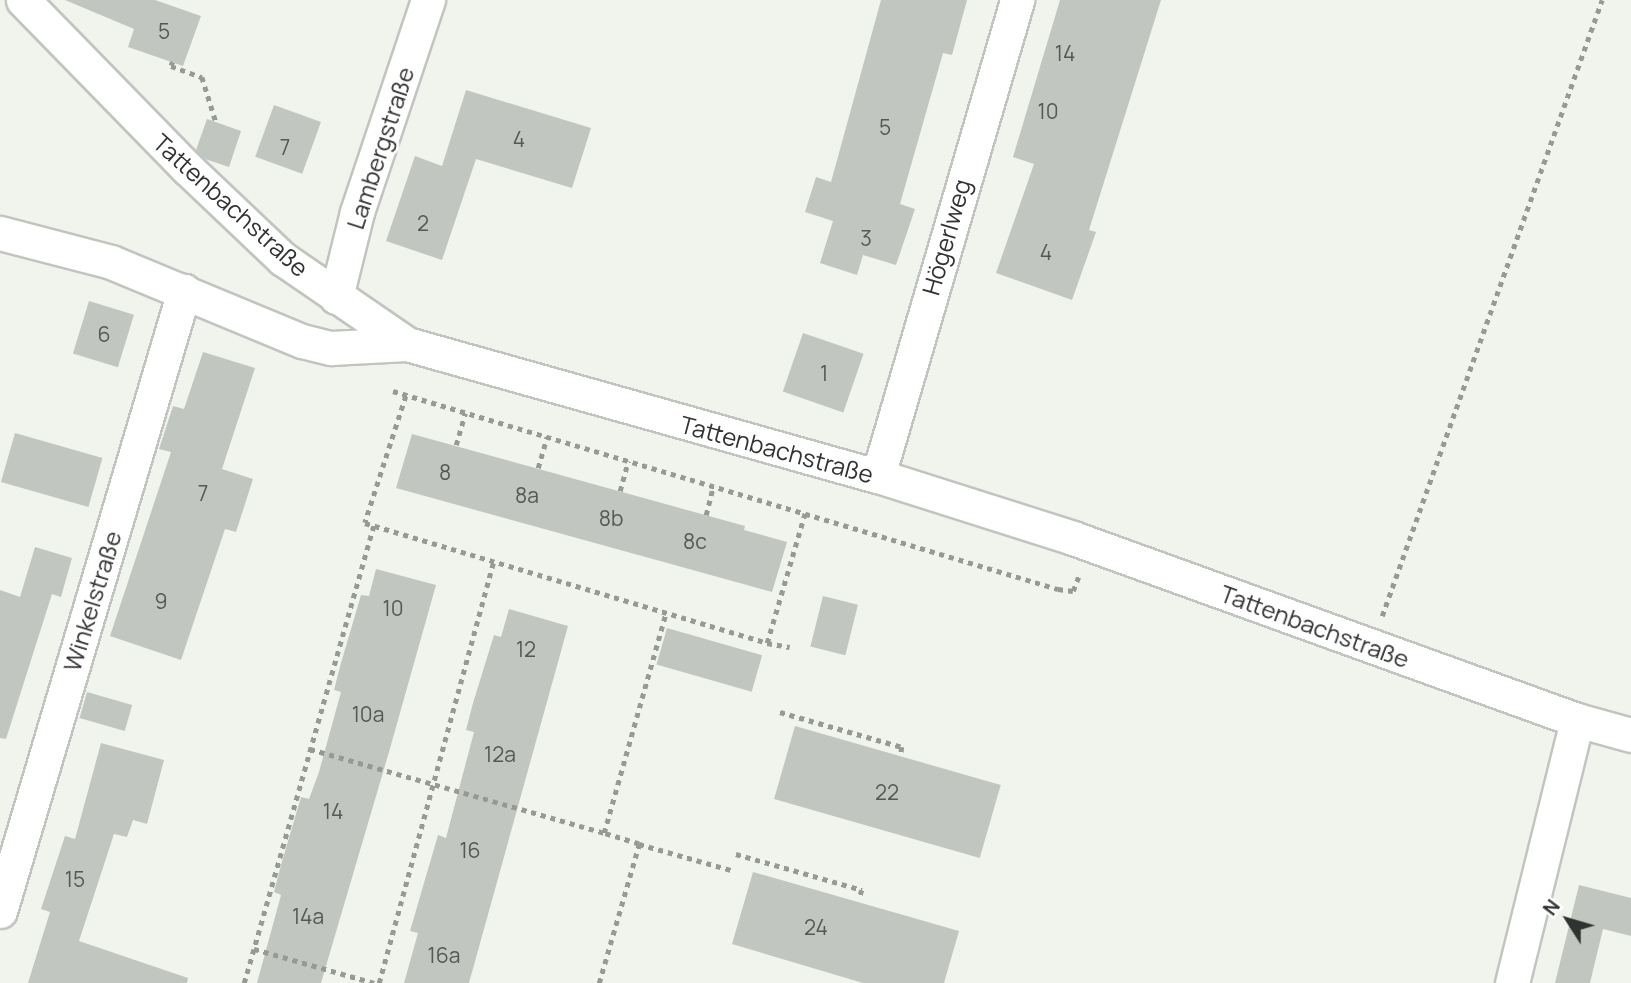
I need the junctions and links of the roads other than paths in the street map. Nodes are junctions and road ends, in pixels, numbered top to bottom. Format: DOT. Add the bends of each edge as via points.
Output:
graph roads {
  1 [pos="23,0"];
  2 [pos="428,0"];
  3 [pos="1017,0"];
  4 [pos="0,233"];
  5 [pos="184,291"];
  6 [pos="336,297"];
  7 [pos="407,344"];
  8 [pos="878,476"];
  9 [pos="1577,720"];
  10 [pos="1631,736"];
  11 [pos="0,911"];
  12 [pos="1512,983"];
  1 -- 6 [label="street, Tattenbachstraße" via="187,169 284,259"];
  2 -- 6 [label="street, Lambergstraße" via="357,212"];
  3 -- 8 [label="street, Högerlweg"];
  4 -- 5 [label="street" via="111,262"];
  5 -- 7 [label="street" via="322,346 367,349"];
  5 -- 11 [label="street, Winkelstraße"];
  6 -- 7 [label="street, Tattenbachstraße"];
  7 -- 8 [label="street, Tattenbachstraße"];
  8 -- 9 [label="street, Tattenbachstraße" via="1073,538"];
  9 -- 10 [label="street, Tattenbachstraße"];
  9 -- 12 [label="street"];
}
